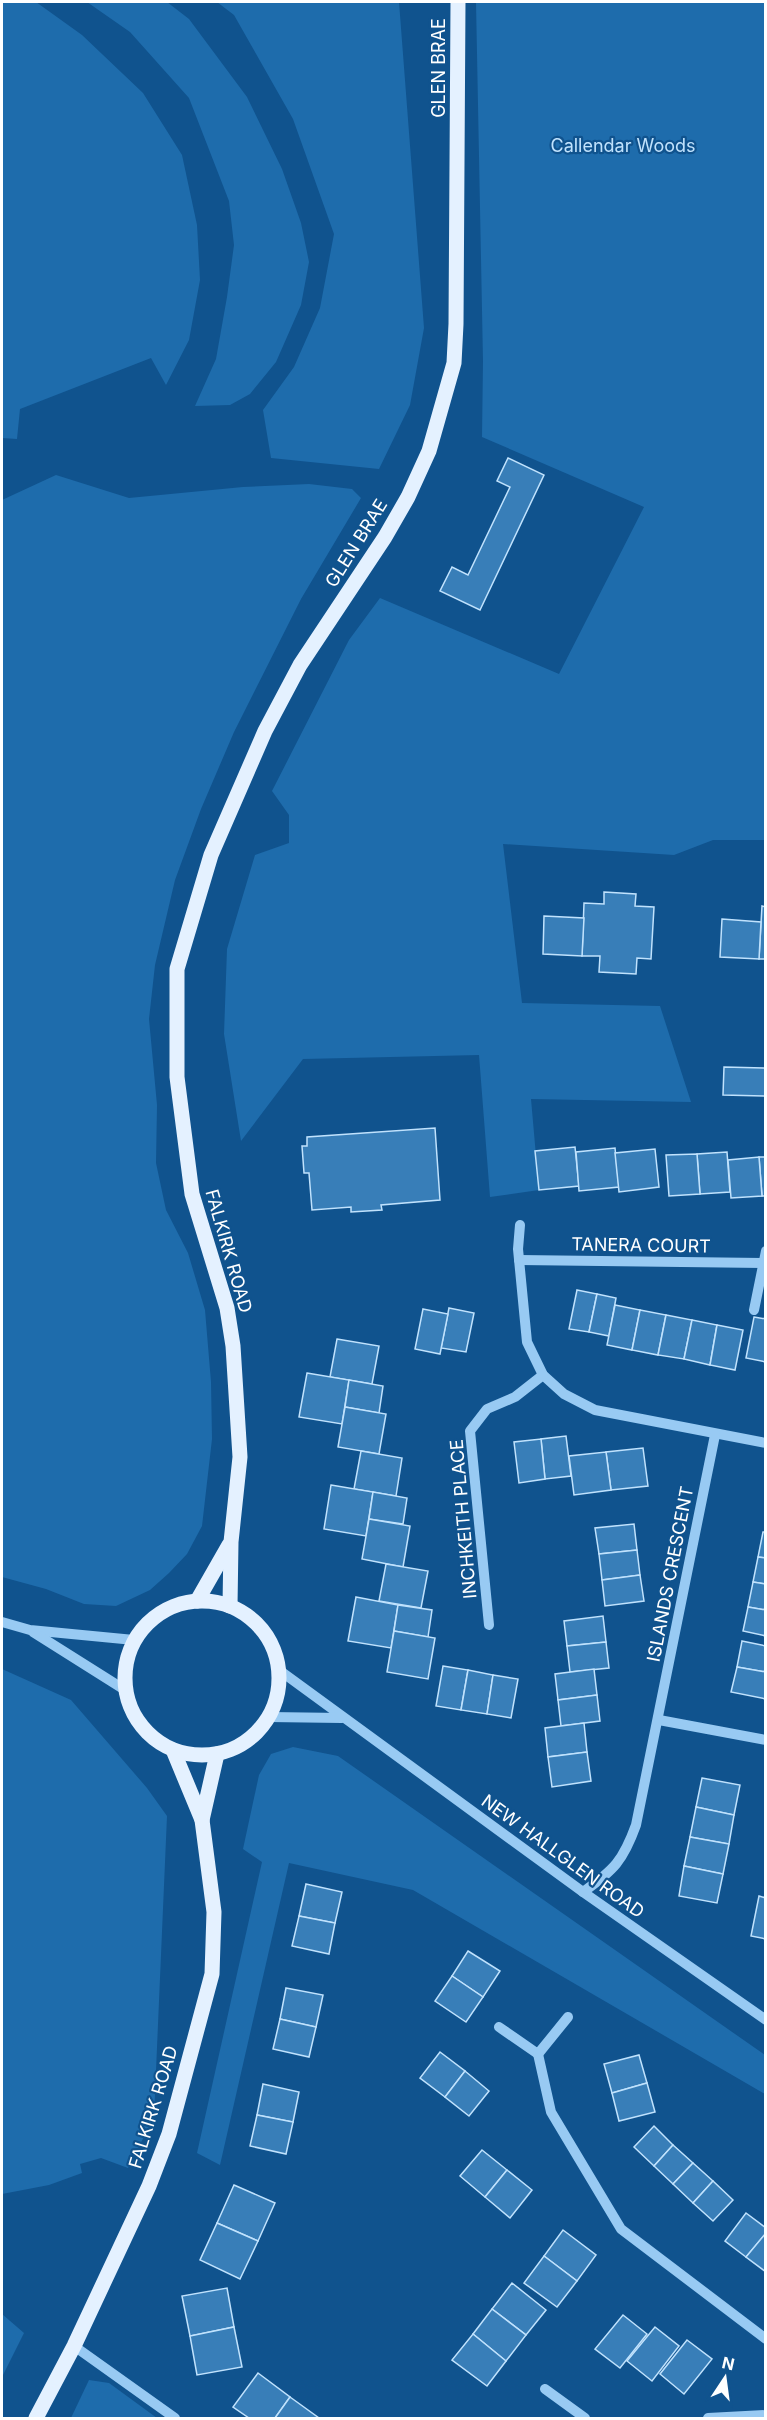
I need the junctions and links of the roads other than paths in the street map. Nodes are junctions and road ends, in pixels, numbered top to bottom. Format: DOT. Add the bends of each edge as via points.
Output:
graph roads {
  1 [pos="458,2"];
  2 [pos="177,1077"];
  3 [pos="520,1225"];
  4 [pos="765,1251"];
  5 [pos="519,1260"];
  6 [pos="763,1263"];
  7 [pos="754,1310"];
  8 [pos="543,1375"];
  9 [pos="715,1435"];
  10 [pos="765,1443"];
  11 [pos="231,1542"];
  12 [pos="197,1601"];
  13 [pos="230,1606"];
  14 [pos="2,1622"];
  15 [pos="489,1625"];
  16 [pos="30,1630"];
  17 [pos="134,1640"];
  18 [pos="279,1670"];
  19 [pos="125,1690"];
  20 [pos="269,1717"];
  21 [pos="343,1718"];
  22 [pos="658,1720"];
  23 [pos="765,1740"];
  24 [pos="173,1750"];
  25 [pos="217,1754"];
  26 [pos="202,1820"];
  27 [pos="583,1892"];
  28 [pos="568,2017"];
  29 [pos="765,2020"];
  30 [pos="499,2027"];
  31 [pos="538,2054"];
  32 [pos="765,2339"];
  33 [pos="74,2346"];
  34 [pos="545,2389"];
  35 [pos="765,2415"];
  36 [pos="36,2418"];
  37 [pos="175,2418"];
  38 [pos="585,2418"];
  39 [pos="708,2418"];
  1 -- 2 [label="main road, GLEN BRAE" via="456,324 453,363 441,414 408,496 300,665 265,730 221,831 177,969"];
  2 -- 11 [label="main road, FALKIRK ROAD" via="192,1194 228,1308 233,1346 240,1457"];
  3 -- 5 [label="street"];
  4 -- 6 [label="street"];
  5 -- 6 [label="street, TANERA COURT"];
  5 -- 8 [label="street" via="527,1342"];
  6 -- 7 [label="street"];
  8 -- 9 [label="street" via="564,1394 596,1410"];
  8 -- 15 [label="street, INCHKEITH PLACE" via="514,1397 487,1409 470,1431"];
  9 -- 10 [label="street"];
  9 -- 22 [label="street, ISLANDS CRESCENT"];
  11 -- 12 [label="main road, FALKIRK ROAD"];
  11 -- 13 [label="main road, FALKIRK ROAD"];
  12 -- 13 [label="main road"];
  12 -- 17 [label="main road" via="161,1613"];
  13 -- 18 [label="main road" via="263,1631"];
  14 -- 16 [label="street"];
  16 -- 17 [label="street"];
  16 -- 19 [label="street"];
  17 -- 19 [label="main road" via="126,1665"];
  18 -- 20 [label="main road"];
  18 -- 21 [label="street, NEW HALLGLEN ROAD"];
  19 -- 24 [label="main road" via="142,1726"];
  20 -- 21 [label="street"];
  20 -- 25 [label="main road" via="247,1741"];
  21 -- 27 [label="street, NEW HALLGLEN ROAD"];
  22 -- 23 [label="street"];
  22 -- 27 [label="street, ISLANDS CRESCENT" via="627,1850 610,1873"];
  24 -- 25 [label="main road"];
  24 -- 26 [label="main road, FALKIRK ROAD"];
  25 -- 26 [label="main road, FALKIRK ROAD"];
  26 -- 33 [label="main road, FALKIRK ROAD" via="214,1912 212,1974 169,2134 149,2186"];
  27 -- 29 [label="street, NEW HALLGLEN ROAD"];
  28 -- 31 [label="street"];
  30 -- 31 [label="street"];
  31 -- 32 [label="street" via="550,2112 621,2229"];
  33 -- 36 [label="main road, FALKIRK ROAD"];
  33 -- 37 [label="street"];
  34 -- 38 [label="street"];
  35 -- 39 [label="street"];
}
